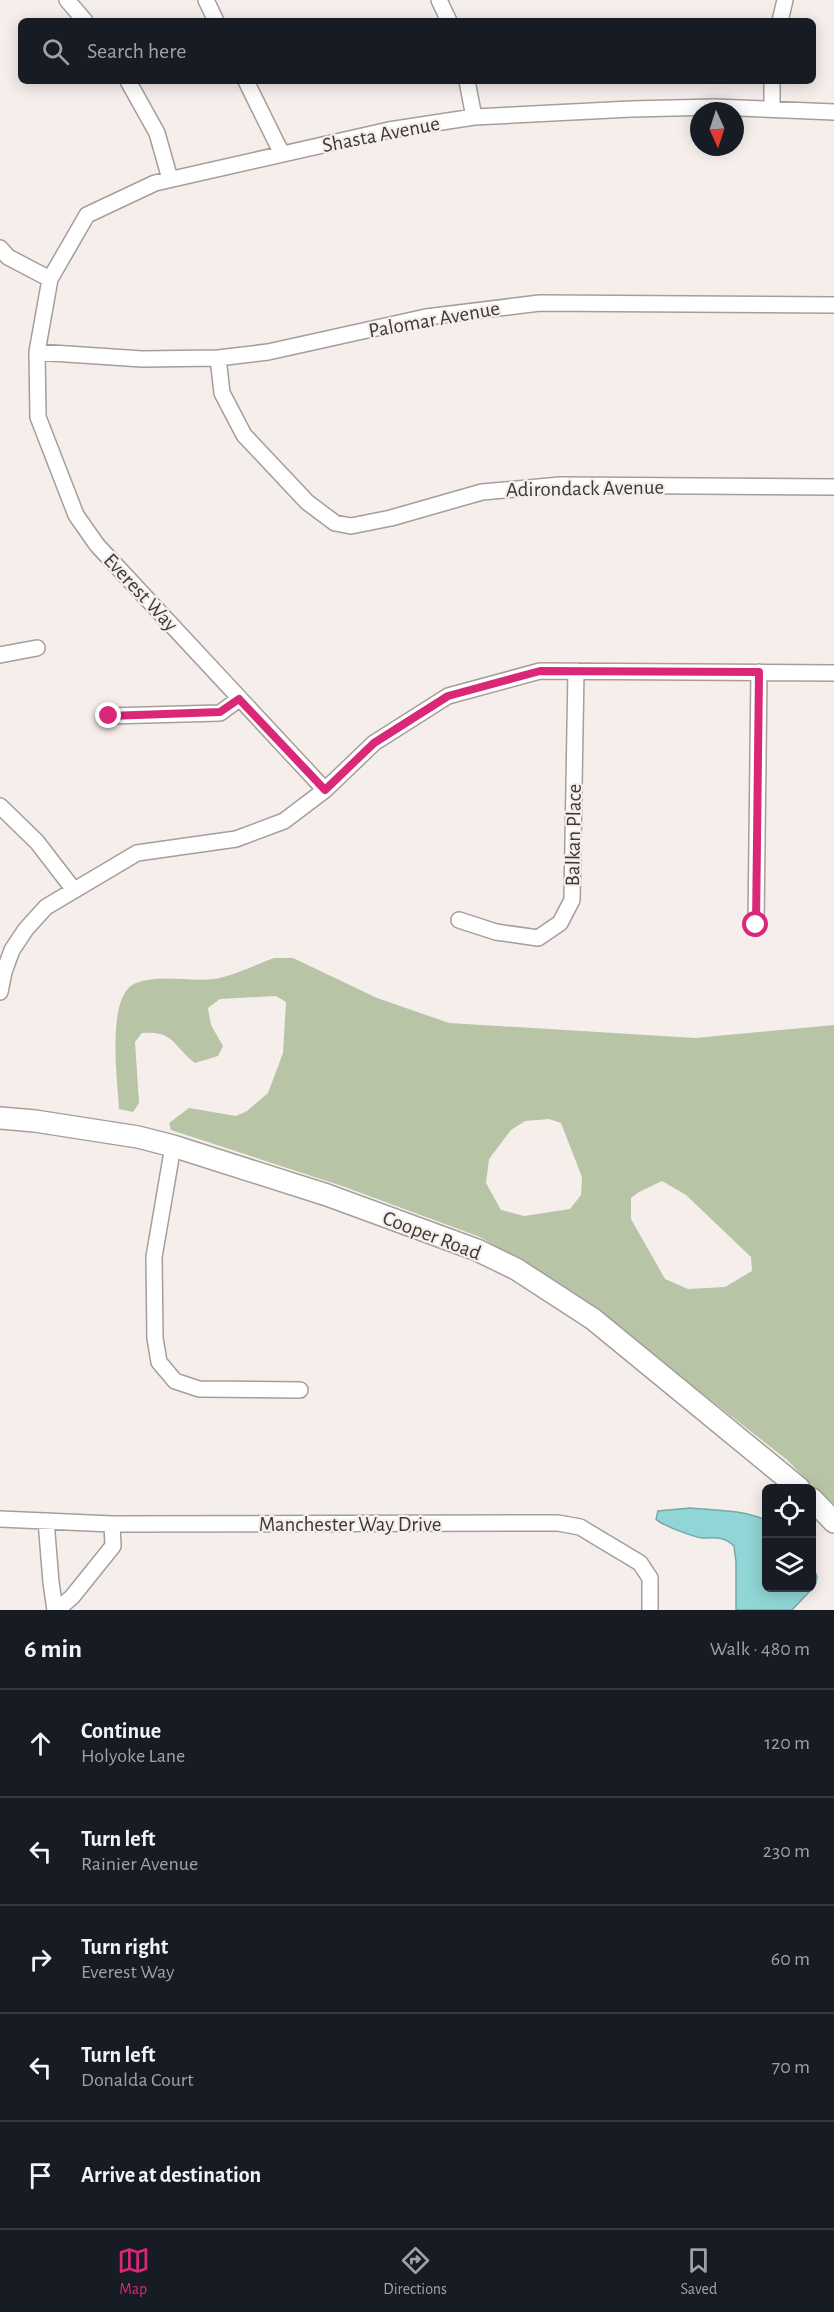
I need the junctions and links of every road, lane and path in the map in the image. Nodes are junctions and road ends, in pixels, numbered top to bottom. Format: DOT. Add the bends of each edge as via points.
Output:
graph roads {
  1 [pos="67,0"];
  2 [pos="206,0"];
  3 [pos="439,0"];
  4 [pos="785,0"];
  5 [pos="82,18"];
  6 [pos="215,18"];
  7 [pos="448,18"];
  8 [pos="781,18"];
  9 [pos="130,84"];
  10 [pos="247,84"];
  11 [pos="468,84"];
  12 [pos="772,84"];
  13 [pos="772,108"];
  14 [pos="834,112"];
  15 [pos="474,117"];
  16 [pos="282,154"];
  17 [pos="170,179"];
  18 [pos="0,248"];
  19 [pos="50,279"];
  20 [pos="834,305"];
  21 [pos="37,352"];
  22 [pos="218,358"];
  23 [pos="834,487"];
  24 [pos="37,648"];
  25 [pos="0,655"];
  26 [pos="576,671"];
  27 [pos="759,672"];
  28 [pos="834,673"];
  29 [pos="239,699"];
  30 [pos="109,716"];
  31 [pos="325,790"];
  32 [pos="0,806"];
  33 [pos="74,890"];
  34 [pos="459,920"];
  35 [pos="756,925"];
  36 [pos="0,992"];
  37 [pos="0,1118"];
  38 [pos="173,1146"];
  39 [pos="300,1389"];
  40 [pos="794,1484"];
  41 [pos="816,1503"];
  42 [pos="0,1519"];
  43 [pos="46,1521"];
  44 [pos="834,1522"];
  45 [pos="112,1524"];
  46 [pos="56,1610"];
  47 [pos="650,1610"];
  1 -- 5 [label="street"];
  2 -- 6 [label="street"];
  3 -- 7 [label="street"];
  4 -- 8 [label="street"];
  9 -- 17 [label="street" via="157,133"];
  10 -- 16 [label="street"];
  11 -- 15 [label="street"];
  12 -- 13 [label="street"];
  13 -- 14 [label="street, Shasta Avenue"];
  13 -- 15 [label="street, Shasta Avenue" via="631,109"];
  15 -- 16 [label="street, Shasta Avenue" via="389,130"];
  16 -- 17 [label="street, Shasta Avenue"];
  17 -- 19 [label="street, Shasta Avenue" via="87,215"];
  18 -- 19 [label="street" via="8,257"];
  19 -- 21 [label="street, Shasta Avenue"];
  20 -- 22 [label="street, Palomar Avenue" via="540,303 426,317 268,352"];
  21 -- 22 [label="street, Palomar Avenue" via="142,359"];
  21 -- 29 [label="street, Everest Way" via="38,417 76,515 97,545"];
  22 -- 23 [label="street, Adirondack Avenue" via="222,393 244,435 308,502 335,523 351,526 482,492 518,487"];
  24 -- 25 [label="street"];
  26 -- 27 [label="street"];
  26 -- 31 [label="street" via="540,671 448,696 374,743"];
  26 -- 34 [label="street, Balkan Place" via="572,900 560,923 538,938 496,932"];
  27 -- 28 [label="street"];
  27 -- 35 [label="street"];
  29 -- 30 [label="street" via="220,712"];
  29 -- 31 [label="street, Everest Way"];
  31 -- 33 [label="street" via="284,821 236,839 136,853"];
  32 -- 33 [label="street" via="37,842"];
  33 -- 36 [label="street" via="46,907 26,929 12,950"];
  37 -- 38 [label="street, Cooper Road" via="138,1137"];
  38 -- 39 [label="street" via="154,1257 154,1338 159,1362 175,1381 199,1389"];
  38 -- 40 [label="street, Cooper Road" via="327,1195 477,1250 516,1269 593,1319"];
  41 -- 44 [label="street"];
  42 -- 43 [label="street, Manchester Way Drive"];
  43 -- 45 [label="street, Manchester Way Drive"];
  43 -- 46 [label="street"];
  45 -- 46 [label="street" via="112,1545 72,1597"];
  45 -- 47 [label="street, Manchester Way Drive" via="558,1523 580,1527 640,1563 650,1578"];
}
